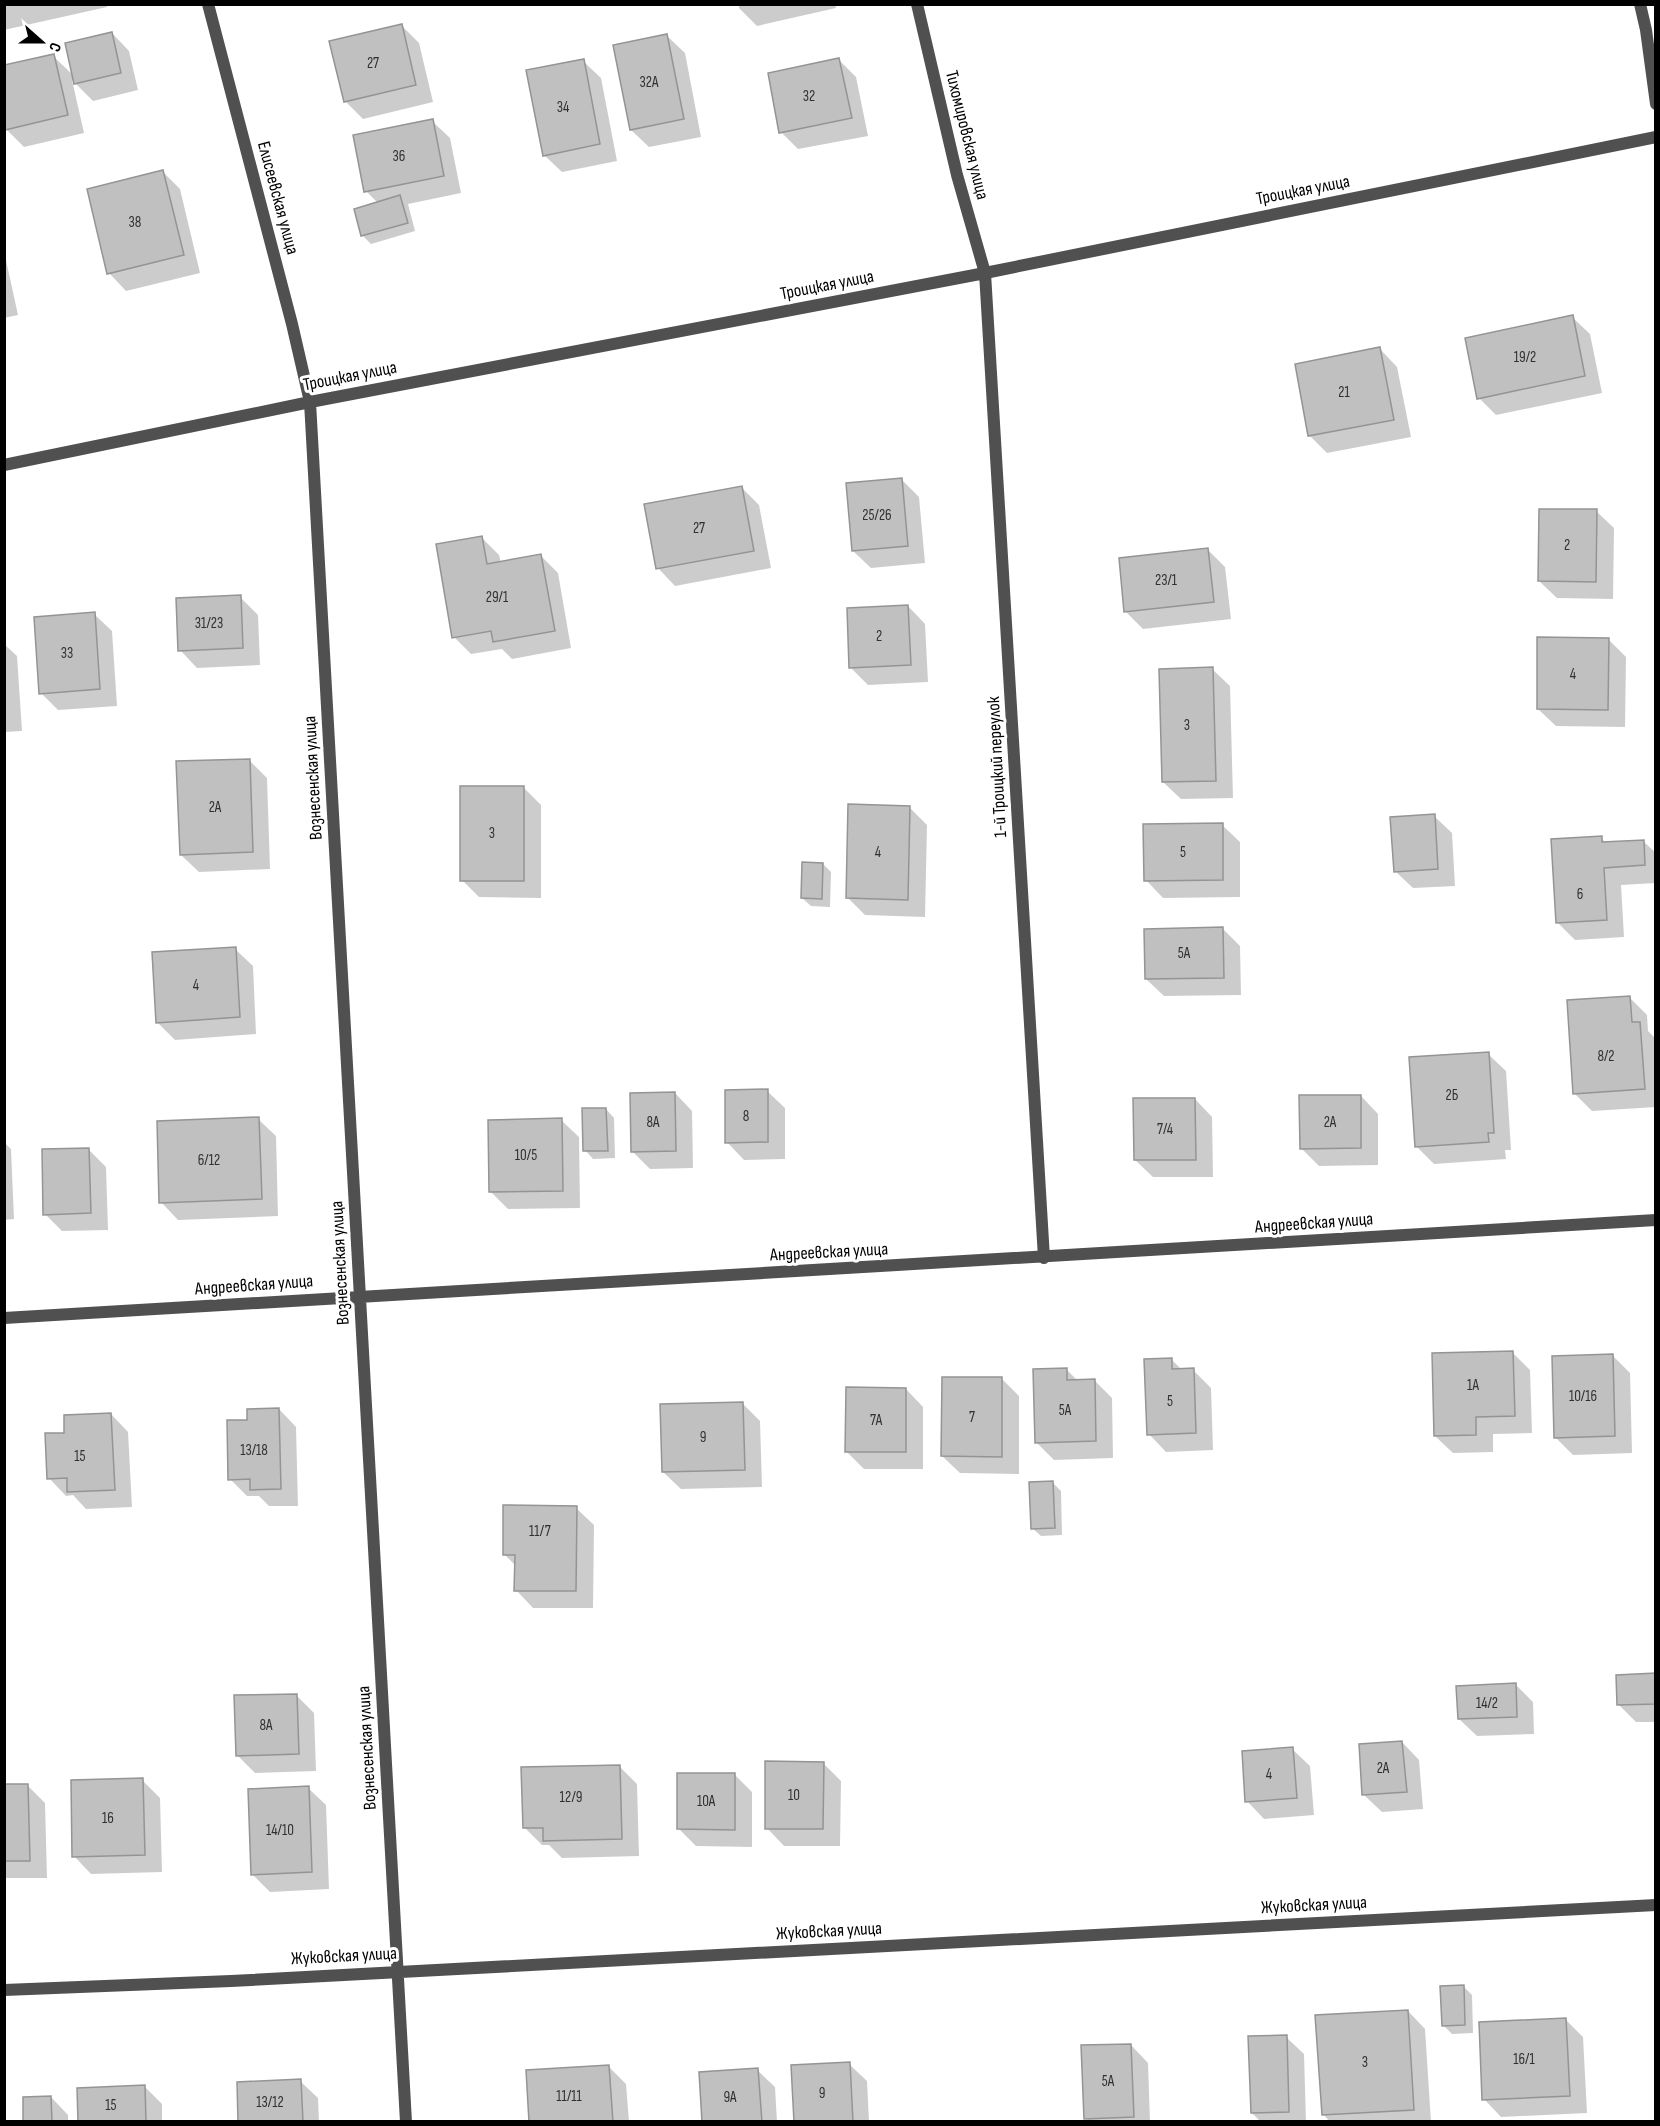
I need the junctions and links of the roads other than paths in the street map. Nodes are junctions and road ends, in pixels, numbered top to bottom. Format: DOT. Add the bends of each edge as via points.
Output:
graph roads {
  1 [pos="208,4"];
  2 [pos="917,4"];
  3 [pos="1640,4"];
  4 [pos="1656,104"];
  5 [pos="1656,137"];
  6 [pos="985,273"];
  7 [pos="310,402"];
  8 [pos="4,465"];
  9 [pos="1656,1220"];
  10 [pos="1044,1258"];
  11 [pos="359,1296"];
  12 [pos="4,1318"];
  13 [pos="1656,1905"];
  14 [pos="397,1972"];
  15 [pos="4,1990"];
  16 [pos="406,2121"];
  1 -- 7 [label="street, Елисеевская улица"];
  2 -- 6 [label="street, Тихомировская улица" via="957,175"];
  3 -- 4 [label="street"];
  5 -- 6 [label="street, Троицкая улица"];
  6 -- 7 [label="street, Троицкая улица"];
  6 -- 10 [label="street, 1-й Троицкий переулок"];
  7 -- 8 [label="street, Троицкая улица"];
  7 -- 11 [label="street, Вознесенская улица"];
  9 -- 10 [label="street, Андреевская улица"];
  10 -- 11 [label="street, Андреевская улица"];
  11 -- 12 [label="street, Андреевская улица"];
  11 -- 14 [label="street, Вознесенская улица"];
  13 -- 14 [label="street, Жуковская улица"];
  14 -- 15 [label="street, Жуковская улица"];
  14 -- 16 [label="street, Вознесенская улица"];
}
